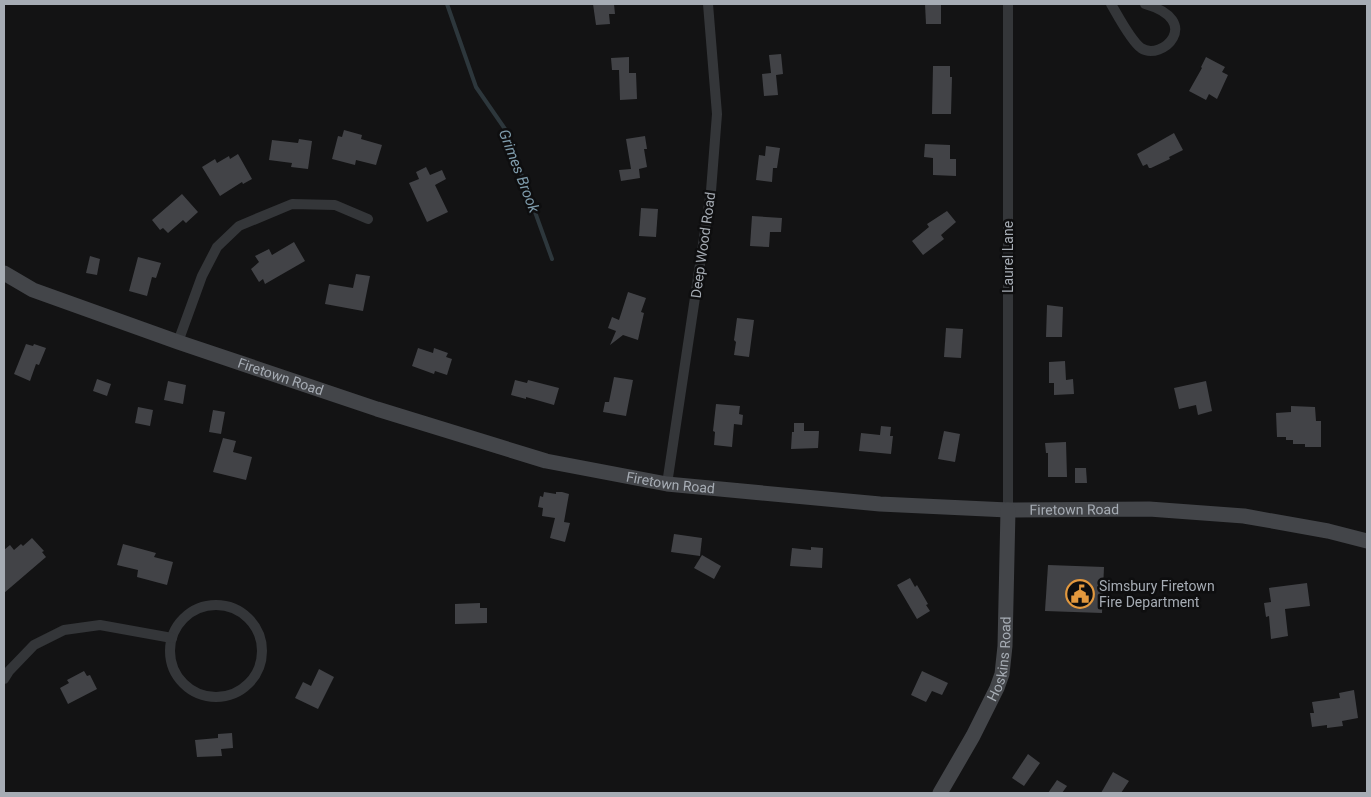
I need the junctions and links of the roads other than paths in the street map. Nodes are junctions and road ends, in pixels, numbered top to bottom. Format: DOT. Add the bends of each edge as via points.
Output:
graph roads {
  1 [pos="708,4"];
  2 [pos="1008,4"];
  3 [pos="1111,4"];
  4 [pos="1145,4"];
  5 [pos="368,219"];
  6 [pos="4,273"];
  7 [pos="178,342"];
  8 [pos="666,484"];
  9 [pos="1008,510"];
  10 [pos="1367,541"];
  11 [pos="172,638"];
  12 [pos="4,679"];
  13 [pos="940,793"];
  1 -- 8 [label="street, Deep Wood Road" via="717,114 711,191"];
  2 -- 9 [label="street, Laurel Lane"];
  3 -- 4 [label="street" via="1135,42 1143,50 1152,51 1167,45 1176,28 1165,11"];
  5 -- 7 [label="street" via="335,206 292,204 239,226 217,247 202,276"];
  6 -- 7 [label="street, Firetown Road" via="33,290"];
  7 -- 8 [label="street, Firetown Road" via="377,409 546,461"];
  8 -- 9 [label="street, Firetown Road" via="880,504"];
  9 -- 10 [label="street, Firetown Road" via="1149,509 1244,516"];
  9 -- 13 [label="street, Hoskins Road" via="1002,674 973,736"];
  11 -- 11 [label="street" via="173,668 193,691 207,696 237,692 258,670 262,656 261,640 255,626 245,615 225,606 202,607 189,614 178,624"];
  11 -- 12 [label="street" via="100,625 64,630 34,644"];
}
